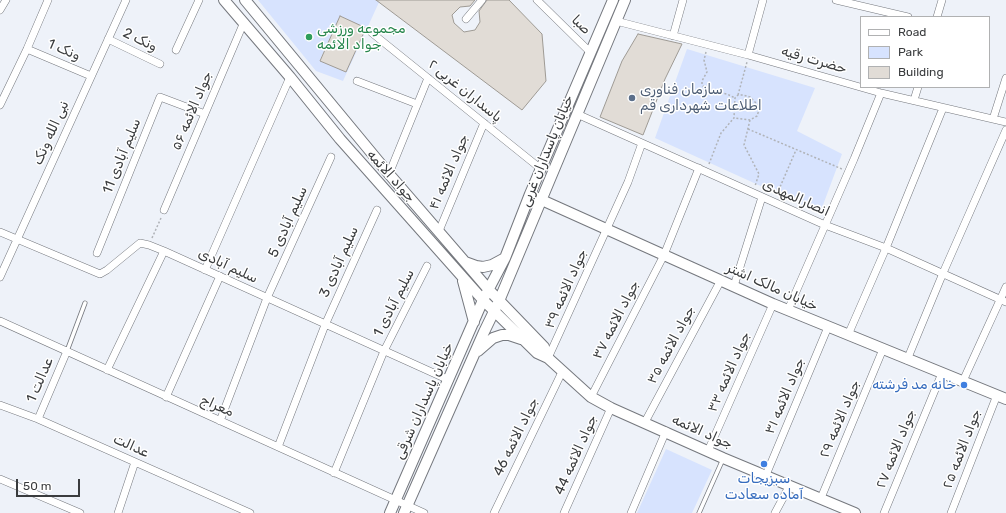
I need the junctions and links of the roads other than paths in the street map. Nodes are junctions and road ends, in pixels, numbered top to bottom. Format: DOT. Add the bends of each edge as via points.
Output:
graph roads {
  1 [pos="6,0"];
  2 [pos="48,0"];
  3 [pos="126,0"];
  4 [pos="199,0"];
  5 [pos="224,0"];
  6 [pos="245,0"];
  7 [pos="482,0"];
  8 [pos="537,0"];
  9 [pos="613,0"];
  10 [pos="625,0"];
  11 [pos="683,0"];
  12 [pos="763,0"];
  13 [pos="836,0"];
  14 [pos="942,0"];
  15 [pos="0,10"];
  16 [pos="904,16"];
  17 [pos="937,16"];
  18 [pos="466,19"];
  19 [pos="616,21"];
  20 [pos="244,22"];
  21 [pos="372,33"];
  22 [pos="673,36"];
  23 [pos="108,39"];
  24 [pos="27,49"];
  25 [pos="176,50"];
  26 [pos="590,52"];
  27 [pos="748,55"];
  28 [pos="160,64"];
  29 [pos="91,76"];
  30 [pos="290,77"];
  31 [pos="428,78"];
  32 [pos="1006,78"];
  33 [pos="357,81"];
  34 [pos="860,87"];
  35 [pos="864,88"];
  36 [pos="918,88"];
  37 [pos="881,93"];
  38 [pos="914,100"];
  39 [pos="417,104"];
  40 [pos="0,105"];
  41 [pos="943,108"];
  42 [pos="205,114"];
  43 [pos="577,114"];
  44 [pos="993,118"];
  45 [pos="1006,122"];
  46 [pos="484,123"];
  47 [pos="1006,130"];
  48 [pos="642,143"];
  49 [pos="332,157"];
  50 [pos="541,169"];
  51 [pos="702,170"];
  52 [pos="389,174"];
  53 [pos="530,194"];
  54 [pos="762,197"];
  55 [pos="541,201"];
  56 [pos="164,210"];
  57 [pos="376,210"];
  58 [pos="825,225"];
  59 [pos="607,230"];
  60 [pos="439,231"];
  61 [pos="0,232"];
  62 [pos="17,240"];
  63 [pos="886,248"];
  64 [pos="164,251"];
  65 [pos="97,254"];
  66 [pos="664,255"];
  67 [pos="505,258"];
  68 [pos="465,262"];
  69 [pos="426,266"];
  70 [pos="205,270"];
  71 [pos="943,273"];
  72 [pos="220,276"];
  73 [pos="461,276"];
  74 [pos="0,277"];
  75 [pos="721,280"];
  76 [pos="734,286"];
  77 [pos="1006,287"];
  78 [pos="489,290"];
  79 [pos="268,298"];
  80 [pos="483,300"];
  81 [pos="500,300"];
  82 [pos="1003,301"];
  83 [pos="85,302"];
  84 [pos="773,304"];
  85 [pos="788,310"];
  86 [pos="494,312"];
  87 [pos="0,321"];
  88 [pos="474,322"];
  89 [pos="325,325"];
  90 [pos="828,327"];
  91 [pos="848,335"];
  92 [pos="526,341"];
  93 [pos="883,349"];
  94 [pos="67,351"];
  95 [pos="384,351"];
  96 [pos="472,358"];
  97 [pos="548,358"];
  98 [pos="907,360"];
  99 [pos="107,370"];
  100 [pos="562,372"];
  101 [pos="942,373"];
  102 [pos="449,380"];
  103 [pos="963,382"];
  104 [pos="166,397"];
  105 [pos="592,397"];
  106 [pos="1001,397"];
  107 [pos="0,405"];
  108 [pos="611,408"];
  109 [pos="38,419"];
  110 [pos="220,421"];
  111 [pos="645,422"];
  112 [pos="666,431"];
  113 [pos="278,447"];
  114 [pos="708,451"];
  115 [pos="723,458"];
  116 [pos="136,462"];
  117 [pos="334,472"];
  118 [pos="766,475"];
  119 [pos="0,479"];
  120 [pos="790,485"];
  121 [pos="821,498"];
  122 [pos="396,500"];
  123 [pos="406,509"];
  124 [pos="841,510"];
  125 [pos="80,513"];
  126 [pos="118,513"];
  127 [pos="250,513"];
  128 [pos="390,513"];
  129 [pos="424,513"];
  130 [pos="494,513"];
  131 [pos="564,513"];
  132 [pos="631,513"];
  133 [pos="699,513"];
  134 [pos="775,513"];
  135 [pos="855,513"];
  136 [pos="884,513"];
  137 [pos="951,513"];
  1 -- 15 [label="street"];
  2 -- 24 [label="street"];
  3 -- 23 [label="street, نبی الله ونک"];
  4 -- 25 [label="street"];
  5 -- 20 [label="street, جواد الائمه"];
  6 -- 52 [label="street, جواد الائمه"];
  7 -- 18 [label="street"];
  8 -- 26 [label="street, صبا"];
  9 -- 26 [label="street, خیابان پاسداران غربی"];
  10 -- 19 [label="street, خیابان پاسداران غربی"];
  11 -- 22 [label="street"];
  12 -- 27 [label="street"];
  13 -- 16 [label="street"];
  14 -- 17 [label="street"];
  19 -- 22 [label="street, حضرت رقیه"];
  19 -- 43 [label="street, خیابان پاسداران غربی"];
  20 -- 30 [label="street, جواد الائمه"];
  20 -- 42 [label="street, جواد الائمه ۵۶"];
  21 -- 31 [label="street, پاسداران غربی ۲"];
  22 -- 27 [label="street, حضرت رقیه"];
  23 -- 28 [label="street, ونک 2"];
  23 -- 29 [label="street, نبی الله ونک"];
  24 -- 29 [label="street, ونک 1"];
  24 -- 40 [label="street"];
  26 -- 50 [label="street, خیابان پاسداران غربی"];
  27 -- 34 [label="street, حضرت رقیه"];
  29 -- 62 [label="street, نبی الله ونک"];
  30 -- 70 [label="street"];
  30 -- 73 [label="street, جواد الائمه" via="340,139"];
  31 -- 39 [label="street"];
  31 -- 46 [label="street, پاسداران غربی ۲"];
  32 -- 44 [label="street"];
  33 -- 39 [label="street"];
  35 -- 37 [label="street, حضرت رقیه"];
  36 -- 38 [label="street"];
  37 -- 38 [label="street, حضرت رقیه"];
  37 -- 58 [label="street"];
  38 -- 41 [label="street, حضرت رقیه"];
  39 -- 52 [label="street"];
  41 -- 44 [label="street, حضرت رقیه"];
  41 -- 63 [label="street"];
  42 -- 56 [label="street, جواد الائمه ۵۶"];
  42 -- 65 [label="street, سلیم آبادی 11" via="160,98"];
  43 -- 48 [label="street, انصارالمهدی"];
  43 -- 55 [label="street, خیابان پاسداران غربی"];
  44 -- 45 [label="street, حضرت رقیه"];
  46 -- 50 [label="street, پاسداران غربی ۲"];
  46 -- 60 [label="street, جواد الائمه ۴۱"];
  47 -- 71 [label="street"];
  48 -- 51 [label="street, انصارالمهدی"];
  48 -- 59 [label="street, جواد الائمه ۳۹"];
  49 -- 79 [label="street, سلیم آبادی 5"];
  50 -- 53 [label="street, خیابان پاسداران غربی"];
  51 -- 54 [label="street, انصارالمهدی"];
  51 -- 66 [label="street, جواد الائمه ۳۷"];
  52 -- 60 [label="street, جواد الائمه"];
  53 -- 55 [label="street, خیابان مالک اشتر"];
  53 -- 67 [label="street, خیابان پاسداران غربی"];
  54 -- 58 [label="street, انصارالمهدی"];
  54 -- 76 [label="street"];
  55 -- 59 [label="street, خیابان مالک اشتر"];
  55 -- 81 [label="street, خیابان پاسداران غربی"];
  57 -- 89 [label="street, سلیم آبادی 3"];
  58 -- 63 [label="street, انصارالمهدی"];
  58 -- 85 [label="street"];
  59 -- 66 [label="street, خیابان مالک اشتر"];
  59 -- 97 [label="street, جواد الائمه ۳۹"];
  60 -- 68 [label="street, جواد الائمه"];
  61 -- 62 [label="street"];
  62 -- 64 [label="street, سلیم آبادی" via="100,274 140,243"];
  62 -- 74 [label="street, نبی الله ونک"];
  63 -- 71 [label="street, انصارالمهدی"];
  63 -- 91 [label="street"];
  64 -- 70 [label="street, سلیم آبادی"];
  64 -- 99 [label="street"];
  66 -- 75 [label="street, خیابان مالک اشتر"];
  66 -- 105 [label="street, جواد الائمه ۳۷"];
  67 -- 68 [label="street" via="483,267"];
  67 -- 78 [label="street, خیابان پاسداران غربی"];
  68 -- 78 [label="street, جواد الائمه"];
  69 -- 95 [label="street, سلیم آبادی 1"];
  70 -- 72 [label="street, سلیم آبادی"];
  71 -- 82 [label="street, انصارالمهدی"];
  71 -- 98 [label="street"];
  72 -- 79 [label="street, سلیم آبادی"];
  72 -- 104 [label="street"];
  73 -- 80 [label="street, جواد الائمه"];
  73 -- 88 [label="street"];
  75 -- 76 [label="street, خیابان مالک اشتر"];
  75 -- 111 [label="street, جواد الائمه ۳۵"];
  76 -- 84 [label="street, خیابان مالک اشتر"];
  77 -- 82 [label="street"];
  78 -- 80 [label="street, خیابان پاسداران غربی"];
  78 -- 81 [label="street, جواد الائمه"];
  79 -- 89 [label="street, سلیم آبادی"];
  79 -- 110 [label="street, سلیم آبادی 5"];
  80 -- 86 [label="street, جواد الائمه"];
  80 -- 88 [label="street, خیابان پاسداران شرقی"];
  81 -- 86 [label="street, خیابان پاسداران غربی"];
  81 -- 97 [label="street, جواد الائمه" via="544,347"];
  82 -- 103 [label="street"];
  83 -- 94 [label="lane"];
  84 -- 85 [label="street, خیابان مالک اشتر"];
  84 -- 114 [label="street, جواد الائمه ۳۳"];
  85 -- 90 [label="street, خیابان مالک اشتر"];
  86 -- 92 [label="street, جواد الائمه"];
  86 -- 96 [label="street, خیابان پاسداران شرقی"];
  87 -- 94 [label="street, معراج"];
  88 -- 102 [label="street, خیابان پاسداران شرقی"];
  89 -- 95 [label="street, سلیم آبادی"];
  89 -- 113 [label="street, سلیم آبادی 3"];
  90 -- 91 [label="street, خیابان مالک اشتر"];
  90 -- 118 [label="street, جواد الائمه ۳۱"];
  91 -- 93 [label="street, خیابان مالک اشتر"];
  92 -- 96 [label="street" via="502,335 493,338"];
  92 -- 97 [label="street, جواد الائمه" via="537,353"];
  93 -- 98 [label="street, خیابان مالک اشتر"];
  93 -- 121 [label="street, جواد الائمه ۲۹"];
  94 -- 99 [label="street, معراج"];
  94 -- 109 [label="street, عدالت 1"];
  95 -- 102 [label="street, سلیم آبادی"];
  95 -- 117 [label="street, سلیم آبادی 1"];
  96 -- 123 [label="street, خیابان پاسداران شرقی"];
  97 -- 100 [label="street, جواد الائمه"];
  98 -- 101 [label="street, خیابان مالک اشتر"];
  99 -- 104 [label="street, معراج"];
  100 -- 105 [label="street, جواد الائمه"];
  100 -- 130 [label="street, جواد الائمه 46"];
  101 -- 103 [label="street, خیابان مالک اشتر"];
  101 -- 136 [label="street, جواد الائمه ۲۷"];
  102 -- 122 [label="street, خیابان پاسداران شرقی"];
  103 -- 106 [label="street, خیابان مالک اشتر"];
  104 -- 110 [label="street, معراج"];
  105 -- 108 [label="street, جواد الائمه"];
  106 -- 137 [label="street, جواد الائمه ۲۵"];
  107 -- 109 [label="street, عدالت"];
  108 -- 111 [label="street, جواد الائمه"];
  108 -- 131 [label="street, جواد الائمه 44"];
  109 -- 116 [label="street, عدالت"];
  110 -- 113 [label="street, معراج"];
  111 -- 112 [label="street, جواد الائمه"];
  112 -- 114 [label="street, جواد الائمه"];
  112 -- 132 [label="street"];
  113 -- 117 [label="street, معراج"];
  114 -- 115 [label="street, جواد الائمه"];
  115 -- 118 [label="street, جواد الائمه"];
  115 -- 133 [label="lane"];
  116 -- 126 [label="street"];
  116 -- 127 [label="street, عدالت"];
  117 -- 122 [label="street, معراج"];
  118 -- 120 [label="street, جواد الائمه"];
  119 -- 125 [label="street"];
  120 -- 121 [label="street, جواد الائمه"];
  120 -- 134 [label="street"];
  121 -- 124 [label="street, جواد الائمه"];
  122 -- 123 [label="street, معراج"];
  122 -- 128 [label="street, خیابان پاسداران شرقی"];
  123 -- 129 [label="street, معراج"];
  124 -- 135 [label="street, جواد الائمه"];
}
